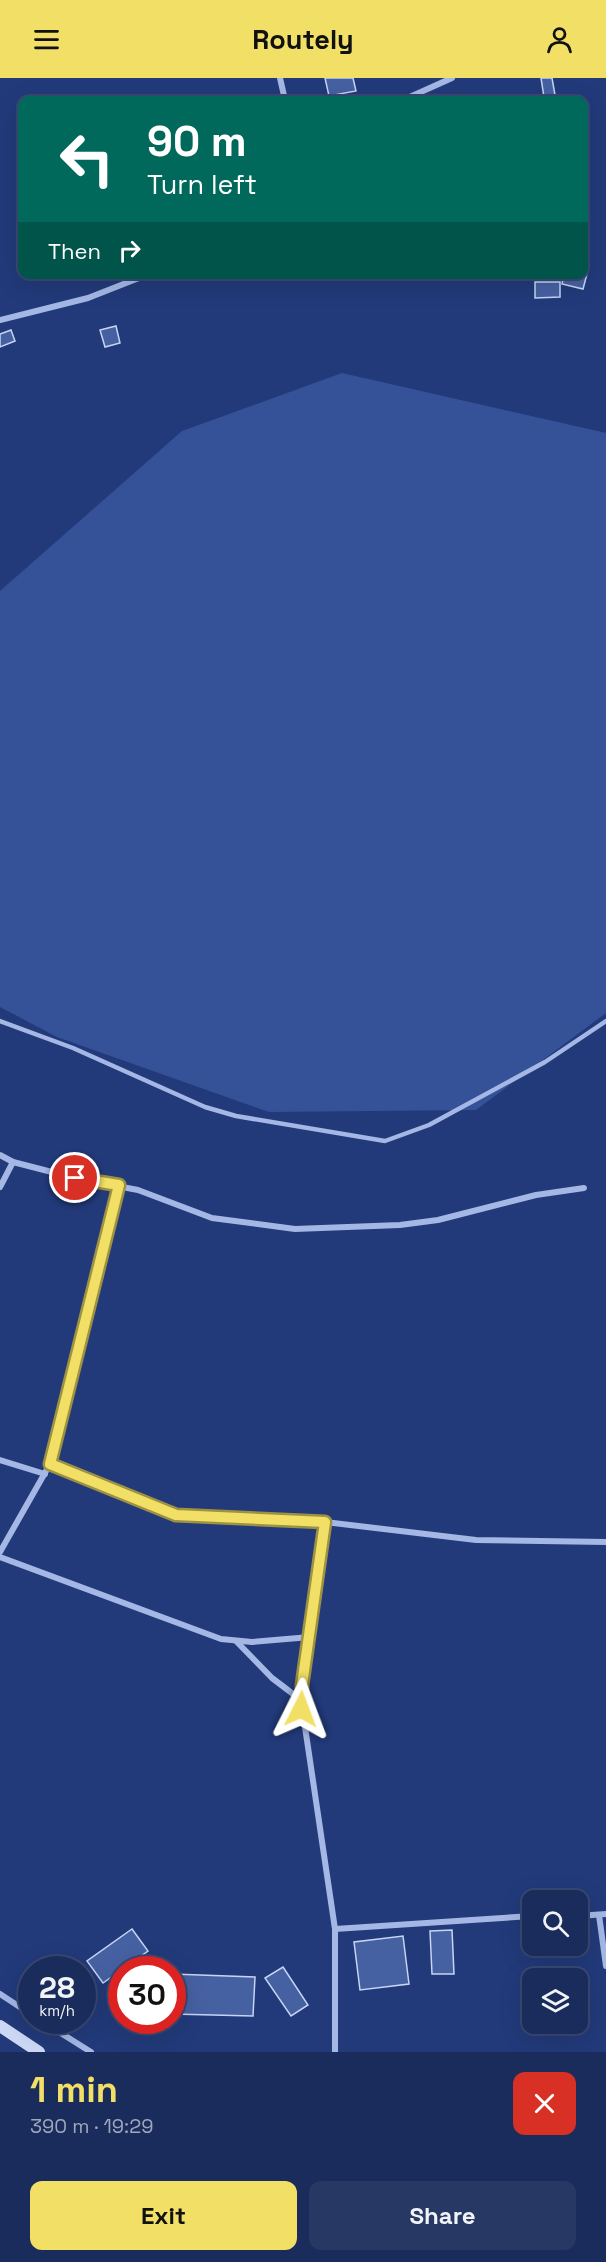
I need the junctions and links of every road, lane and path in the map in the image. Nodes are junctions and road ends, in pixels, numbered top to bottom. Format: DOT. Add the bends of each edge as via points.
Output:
graph roads {
  1 [pos="280,78"];
  2 [pos="452,78"];
  3 [pos="284,96"];
  4 [pos="412,96"];
  5 [pos="136,279"];
  6 [pos="0,321"];
  7 [pos="0,1021"];
  8 [pos="606,1021"];
  9 [pos="0,1155"];
  10 [pos="13,1162"];
  11 [pos="119,1185"];
  12 [pos="0,1188"];
  13 [pos="584,1188"];
  14 [pos="0,1460"];
  15 [pos="50,1464"];
  16 [pos="45,1474"];
  17 [pos="325,1522"];
  18 [pos="606,1542"];
  19 [pos="0,1552"];
  20 [pos="0,1557"];
  21 [pos="310,1637"];
  22 [pos="237,1642"];
  23 [pos="301,1700"];
  24 [pos="602,1915"];
  25 [pos="522,1917"];
  26 [pos="335,1929"];
  27 [pos="606,1966"];
  28 [pos="0,1994"];
  29 [pos="18,2006"];
  30 [pos="0,2026"];
  31 [pos="62,2034"];
  32 [pos="39,2052"];
  33 [pos="91,2052"];
  34 [pos="335,2052"];
  1 -- 3 [label="street"];
  2 -- 4 [label="street"];
  5 -- 6 [label="street" via="88,298"];
  7 -- 8 [label="lane" via="73,1048 205,1107 385,1142 429,1125 545,1062"];
  9 -- 10 [label="street"];
  10 -- 11 [label="street"];
  10 -- 12 [label="street"];
  11 -- 13 [label="street" via="212,1218 314,1229 449,1219 536,1195"];
  11 -- 15 [label="street"];
  14 -- 16 [label="street"];
  15 -- 16 [label="street"];
  15 -- 17 [label="street" via="176,1515"];
  16 -- 19 [label="street"];
  17 -- 18 [label="street" via="476,1539"];
  17 -- 21 [label="street"];
  20 -- 22 [label="street" via="207,1635"];
  21 -- 22 [label="street"];
  21 -- 23 [label="street"];
  22 -- 23 [label="street" via="272,1678"];
  23 -- 26 [label="street"];
  24 -- 27 [label="street"];
  25 -- 26 [label="street"];
  26 -- 34 [label="street"];
  28 -- 29 [label="street"];
  30 -- 32 [label="main road"];
  31 -- 33 [label="street"];
}
